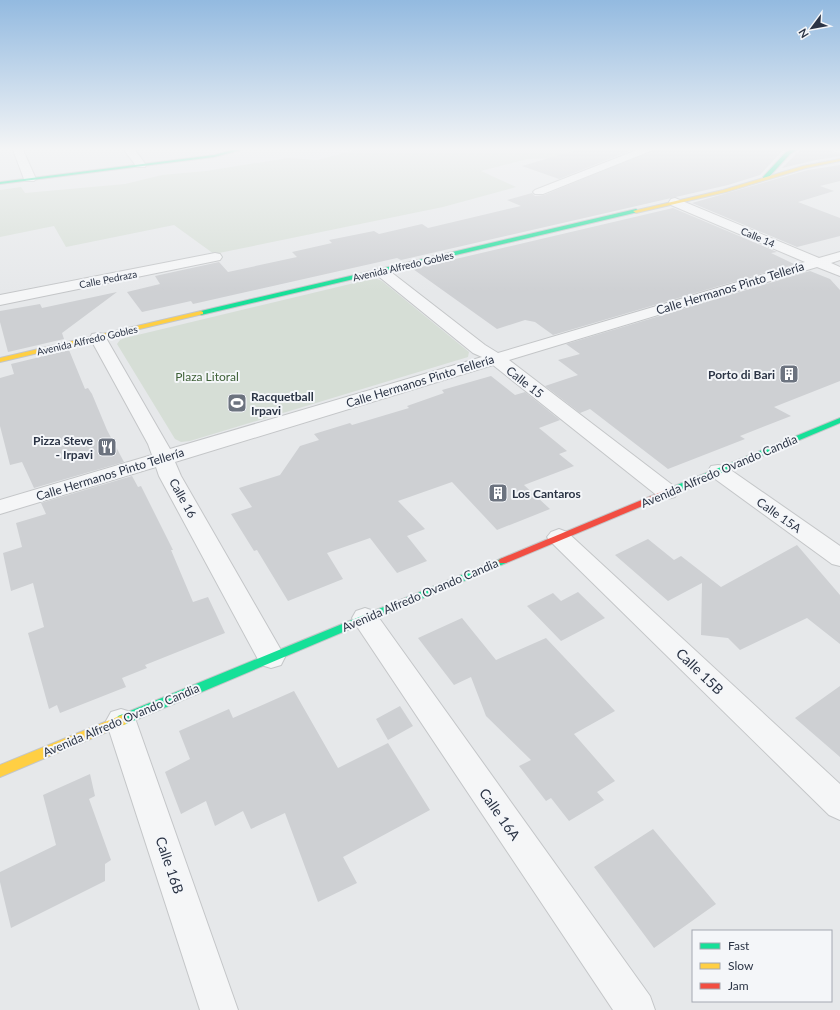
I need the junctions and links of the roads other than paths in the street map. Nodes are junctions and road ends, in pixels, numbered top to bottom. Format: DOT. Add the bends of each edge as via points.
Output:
graph roads {
  1 [pos="695,197"];
  2 [pos="675,202"];
  3 [pos="840,256"];
  4 [pos="215,257"];
  5 [pos="817,262"];
  6 [pos="382,272"];
  7 [pos="840,272"];
  8 [pos="0,300"];
  9 [pos="98,338"];
  10 [pos="495,358"];
  11 [pos="0,360"];
  12 [pos="840,420"];
  13 [pos="162,459"];
  14 [pos="718,471"];
  15 [pos="668,492"];
  16 [pos="0,507"];
  17 [pos="559,537"];
  18 [pos="840,558"];
  19 [pos="365,618"];
  20 [pos="271,657"];
  21 [pos="121,720"];
  22 [pos="0,771"];
  23 [pos="840,805"];
  24 [pos="219,1010"];
  25 [pos="636,1010"];
  1 -- 2 [label="main road, Avenida Alfredo Gobles"];
  2 -- 5 [label="street, Calle 14"];
  2 -- 6 [label="main road, Avenida Alfredo Gobles"];
  3 -- 5 [label="street, Calle Hermanos Pinto Tellería"];
  4 -- 8 [label="street, Calle Pedraza"];
  5 -- 7 [label="street, Calle 14"];
  5 -- 10 [label="street, Calle Hermanos Pinto Tellería"];
  6 -- 9 [label="main road, Avenida Alfredo Gobles"];
  6 -- 10 [label="street, Calle 15" via="479,349"];
  9 -- 11 [label="main road, Avenida Alfredo Gobles"];
  9 -- 13 [label="street, Calle 16" via="158,444"];
  10 -- 13 [label="street, Calle Hermanos Pinto Tellería"];
  10 -- 15 [label="street, Calle 15"];
  12 -- 14 [label="main road, Avenida Alfredo Ovando Candia"];
  13 -- 16 [label="street, Calle Hermanos Pinto Tellería"];
  13 -- 20 [label="street, Calle 16"];
  14 -- 15 [label="main road, Avenida Alfredo Ovando Candia"];
  14 -- 18 [label="street, Calle 15A"];
  15 -- 17 [label="main road, Avenida Alfredo Ovando Candia"];
  17 -- 19 [label="main road, Avenida Alfredo Ovando Candia"];
  17 -- 23 [label="street, Calle 15B"];
  19 -- 20 [label="main road, Avenida Alfredo Ovando Candia"];
  19 -- 25 [label="street, Calle 16A"];
  20 -- 21 [label="main road, Avenida Alfredo Ovando Candia"];
  21 -- 22 [label="main road, Avenida Alfredo Ovando Candia"];
  21 -- 24 [label="street, Calle 16B"];
}
